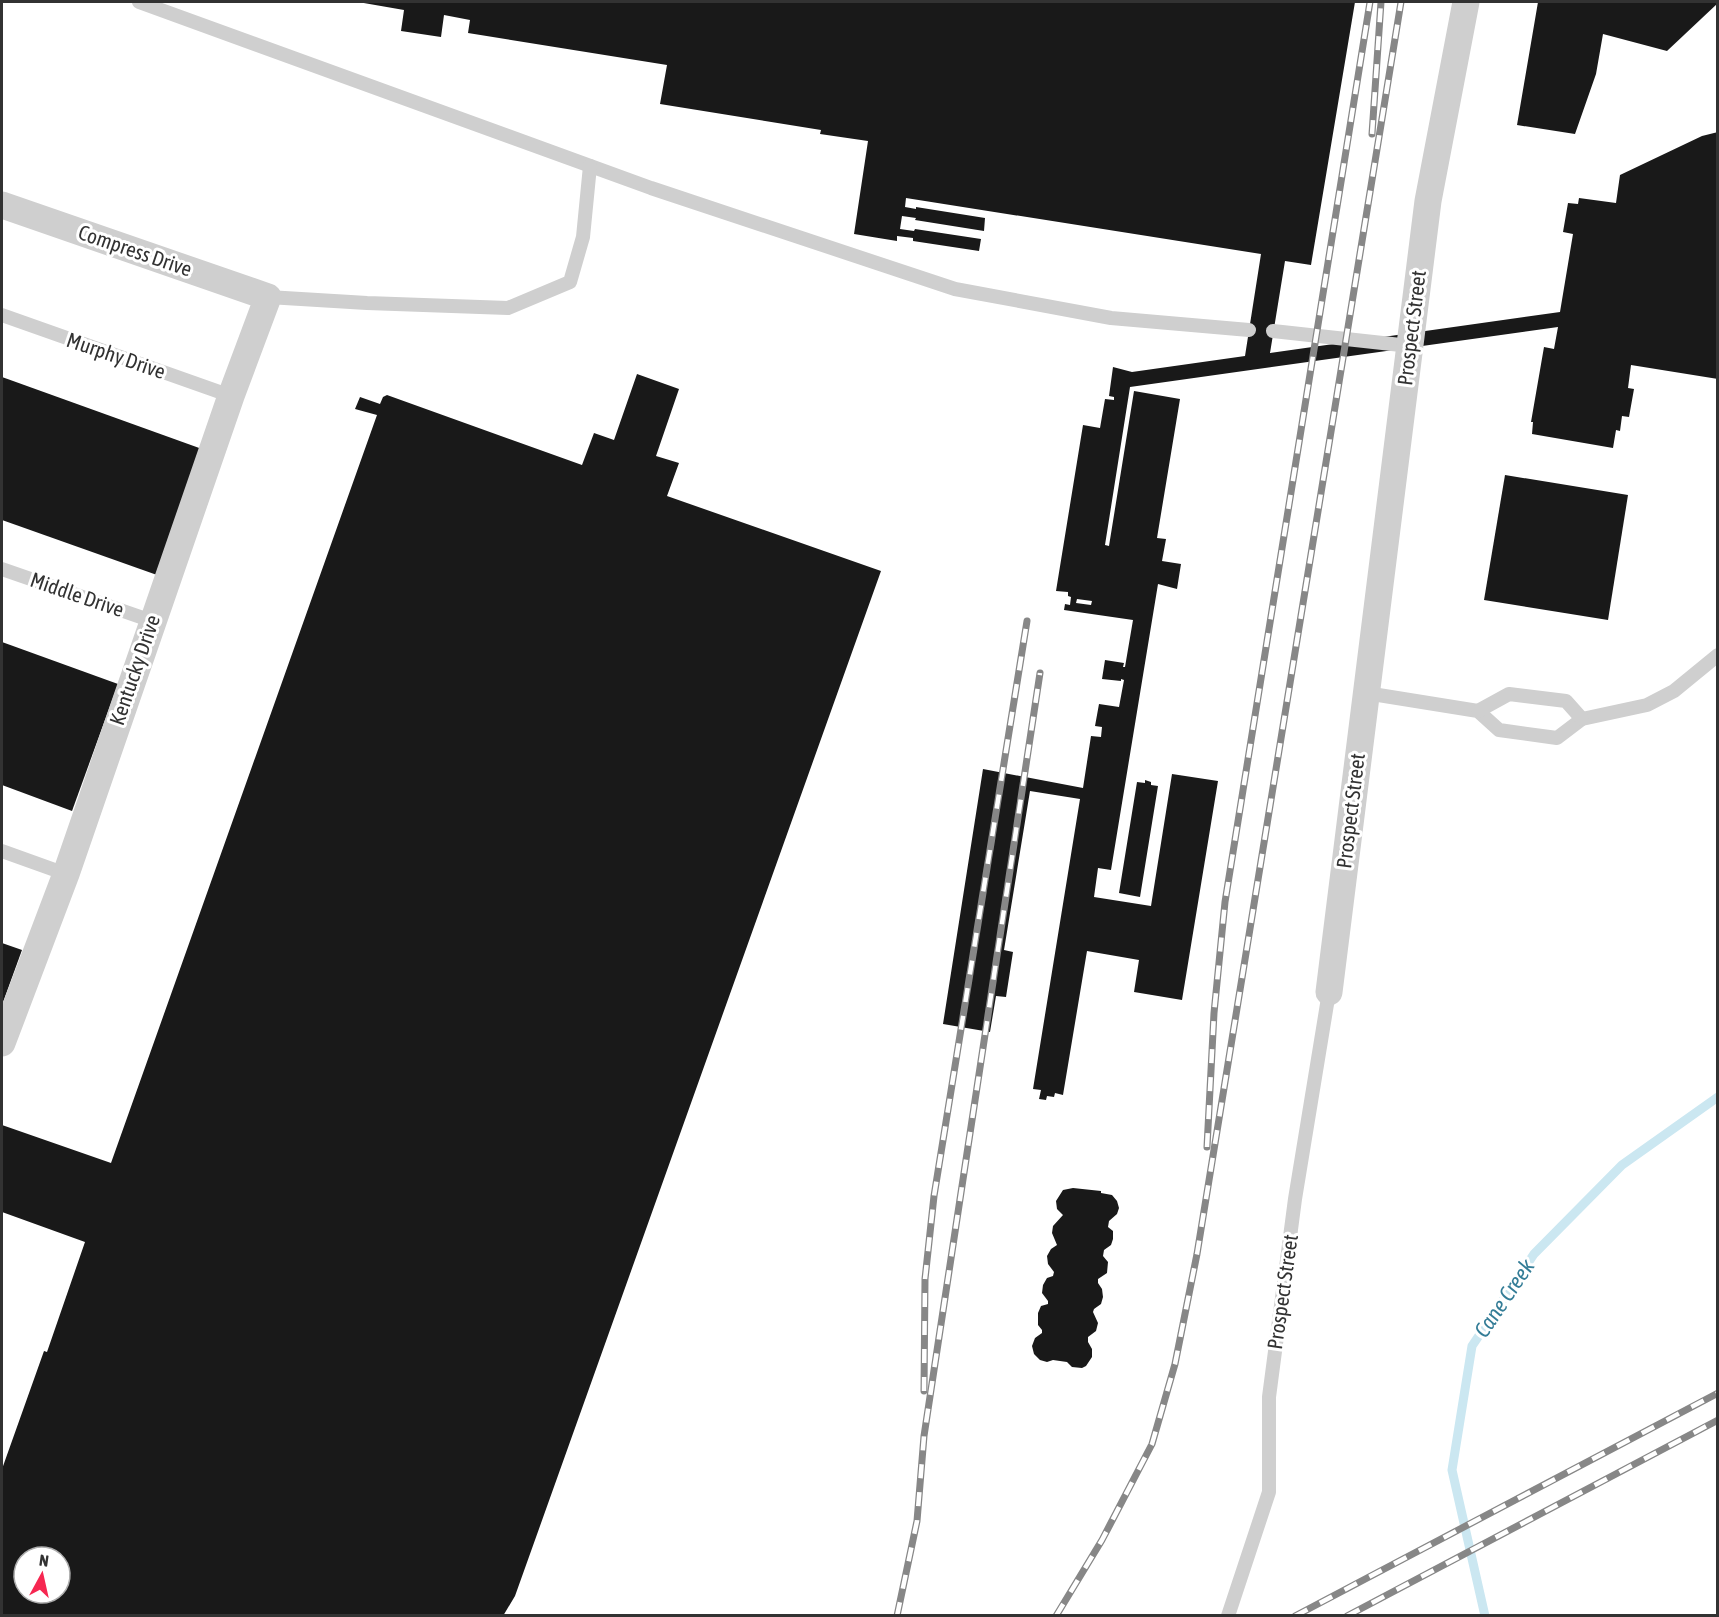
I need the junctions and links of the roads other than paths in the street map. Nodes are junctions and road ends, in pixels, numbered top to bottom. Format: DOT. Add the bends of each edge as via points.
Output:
graph roads {
  1 [pos="139,2"];
  2 [pos="1466,2"];
  3 [pos="590,166"];
  4 [pos="2,205"];
  5 [pos="268,297"];
  6 [pos="2,315"];
  7 [pos="1249,330"];
  8 [pos="1273,332"];
  9 [pos="1410,346"];
  10 [pos="231,396"];
  11 [pos="2,569"];
  12 [pos="152,621"];
  13 [pos="1718,655"];
  14 [pos="1366,693"];
  15 [pos="1478,711"];
  16 [pos="1582,719"];
  17 [pos="2,851"];
  18 [pos="66,873"];
  19 [pos="1329,992"];
  20 [pos="2,1044"];
  21 [pos="1228,1616"];
  1 -- 3 [label="lane"];
  2 -- 9 [label="street, Prospect Street" via="1428,201"];
  3 -- 5 [label="lane" via="584,237 570,282 508,308"];
  3 -- 7 [label="lane" via="955,289 1112,318"];
  4 -- 5 [label="street, Compress Drive"];
  5 -- 10 [label="street, Kentucky Drive"];
  6 -- 10 [label="lane, Murphy Drive"];
  8 -- 9 [label="lane"];
  9 -- 14 [label="street, Prospect Street"];
  10 -- 12 [label="street, Kentucky Drive"];
  11 -- 12 [label="lane, Middle Drive"];
  12 -- 18 [label="street, Kentucky Drive"];
  13 -- 16 [label="lane" via="1674,691 1647,705"];
  14 -- 15 [label="lane"];
  14 -- 19 [label="street, Prospect Street"];
  15 -- 16 [label="lane" via="1509,694 1566,701"];
  15 -- 16 [label="lane" via="1498,729 1557,738"];
  17 -- 18 [label="lane"];
  18 -- 20 [label="street, Kentucky Drive"];
  19 -- 21 [label="lane, Prospect Street" via="1295,1199 1269,1397 1269,1492"];
}
